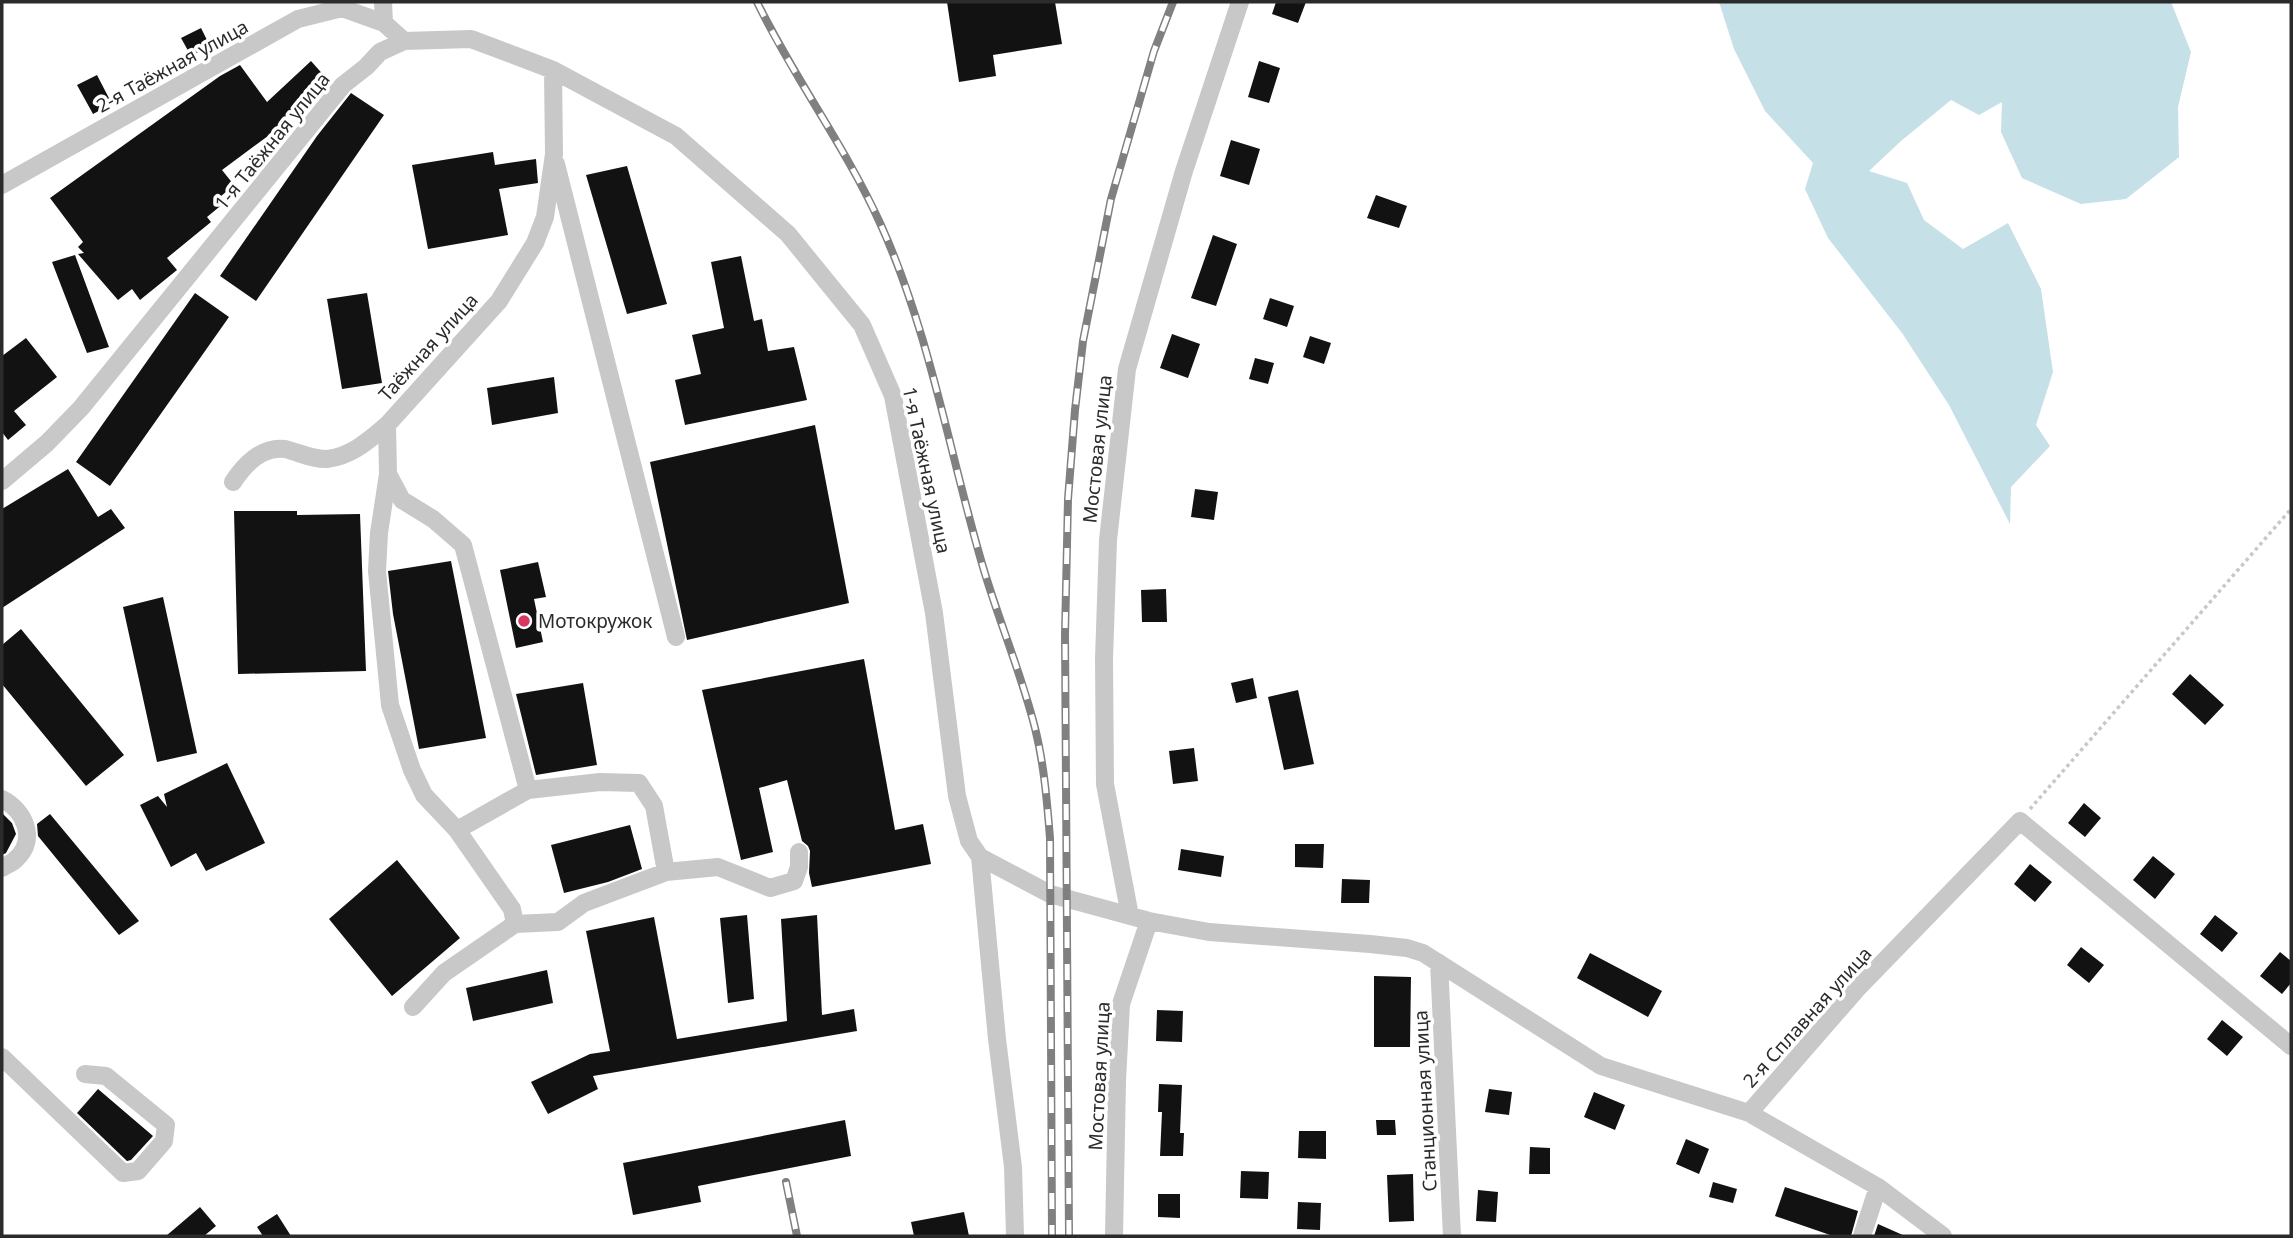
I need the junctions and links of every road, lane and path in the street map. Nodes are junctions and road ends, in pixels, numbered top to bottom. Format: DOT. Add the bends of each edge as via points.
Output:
graph roads {
  1 [pos="383,2"];
  2 [pos="1240,2"];
  3 [pos="384,23"];
  4 [pos="404,41"];
  5 [pos="553,70"];
  6 [pos="554,154"];
  7 [pos="2,185"];
  8 [pos="387,425"];
  9 [pos="388,474"];
  10 [pos="2,481"];
  11 [pos="233,482"];
  12 [pos="2291,509"];
  13 [pos="676,636"];
  14 [pos="528,790"];
  15 [pos="2,799"];
  16 [pos="2020,821"];
  17 [pos="457,830"];
  18 [pos="799,852"];
  19 [pos="980,857"];
  20 [pos="2,868"];
  21 [pos="666,872"];
  22 [pos="1130,916"];
  23 [pos="1149,921"];
  24 [pos="515,924"];
  25 [pos="1439,963"];
  26 [pos="413,1007"];
  27 [pos="2291,1046"];
  28 [pos="2,1057"];
  29 [pos="85,1074"];
  30 [pos="1749,1113"];
  31 [pos="1878,1186"];
  32 [pos="1015,1236"];
  33 [pos="1114,1236"];
  34 [pos="1452,1236"];
  35 [pos="1862,1236"];
  36 [pos="1943,1236"];
  1 -- 3 [label="street"];
  2 -- 22 [label="street, Мостовая улица" via="1184,171 1127,369 1108,540 1104,659 1105,784"];
  3 -- 4 [label="street, 2-я Таёжная улица"];
  3 -- 7 [label="street, 2-я Таёжная улица" via="342,8 298,19"];
  4 -- 5 [label="street, 1-я Таёжная улица" via="471,38"];
  4 -- 10 [label="street, 1-я Таёжная улица" via="380,52 343,85 81,408"];
  5 -- 6 [label="street, Таёжная улица"];
  5 -- 19 [label="street, 1-я Таёжная улица" via="676,136 788,234 862,325 893,396 934,613 957,796 969,841"];
  6 -- 8 [label="street, Таёжная улица" via="545,217 528,255 499,301"];
  6 -- 13 [label="street"];
  8 -- 9 [label="street, Таёжная улица"];
  8 -- 11 [label="street" via="357,450 325,459 283,449 261,453"];
  9 -- 14 [label="street" via="402,500 463,545"];
  9 -- 17 [label="street, Таёжная улица" via="377,571 390,705 424,796"];
  12 -- 16 [label="path"];
  14 -- 17 [label="street"];
  14 -- 21 [label="street" via="639,783 654,806"];
  15 -- 20 [label="street" via="14,805 27,825 27,836 17,859"];
  16 -- 27 [label="street"];
  16 -- 30 [label="street, 2-я Сплавная улица" via="1857,989"];
  17 -- 24 [label="street, Таёжная улица" via="512,909"];
  18 -- 21 [label="street" via="794,881 770,888 718,867"];
  19 -- 22 [label="street, 2-я Сплавная улица" via="1051,894"];
  19 -- 32 [label="street" via="1013,1167"];
  21 -- 24 [label="street" via="584,903 558,922"];
  22 -- 23 [label="street, 2-я Сплавная улица"];
  23 -- 25 [label="street, 2-я Сплавная улица" via="1209,932 1407,948"];
  23 -- 33 [label="street, Мостовая улица" via="1121,1003"];
  24 -- 26 [label="street" via="444,972"];
  25 -- 30 [label="street, 2-я Сплавная улица" via="1601,1066"];
  25 -- 34 [label="street, Станционная улица"];
  28 -- 29 [label="street" via="123,1173 138,1171 164,1141 166,1125 107,1076"];
  30 -- 31 [label="street"];
  31 -- 35 [label="street"];
  31 -- 36 [label="street"];
}
